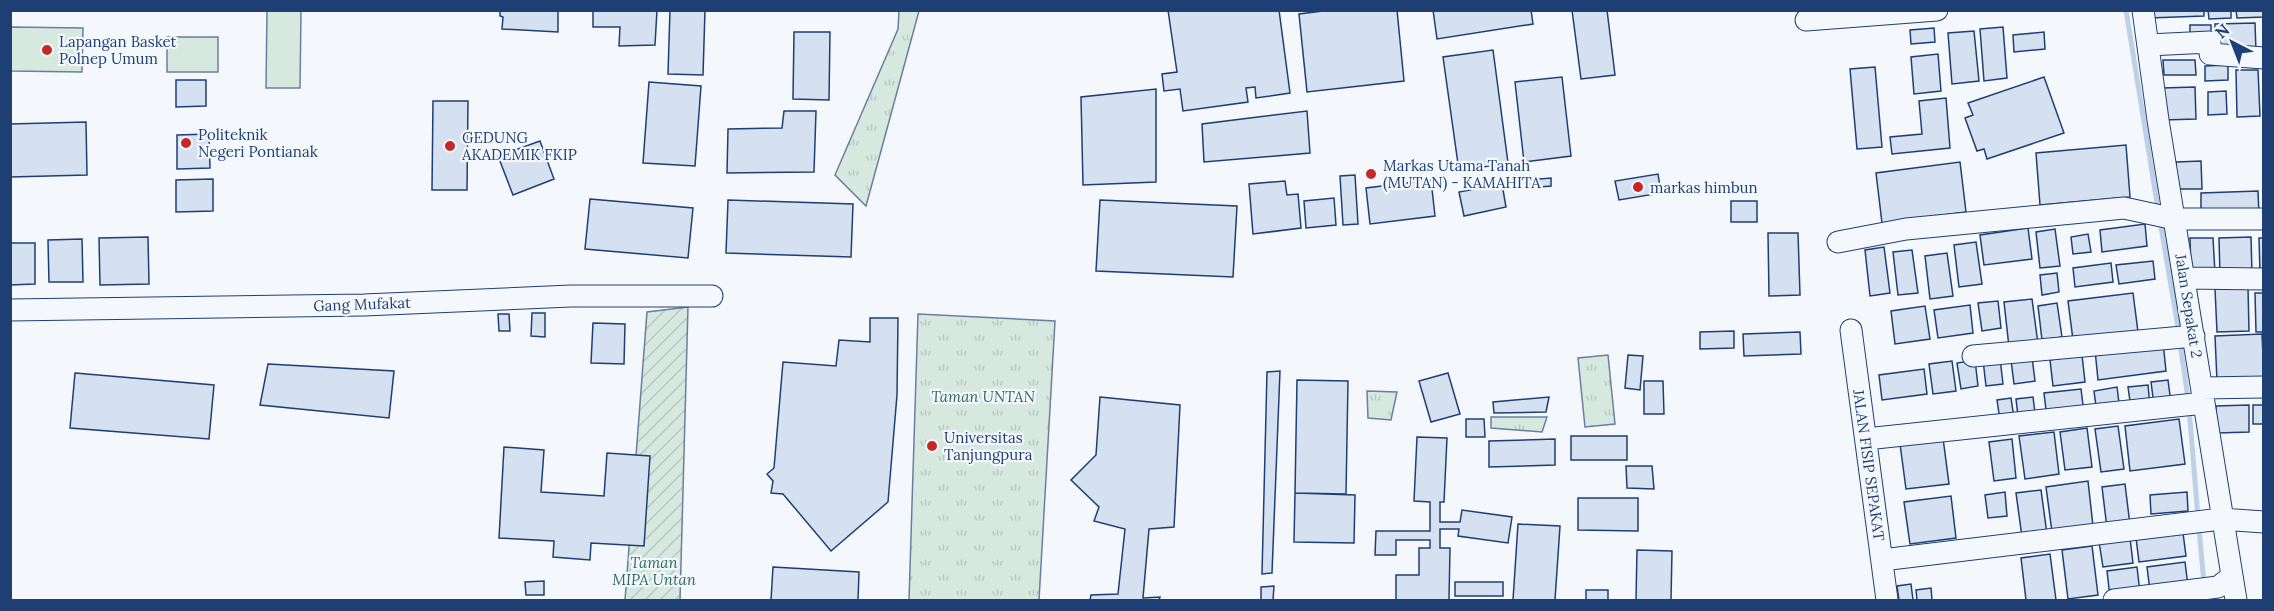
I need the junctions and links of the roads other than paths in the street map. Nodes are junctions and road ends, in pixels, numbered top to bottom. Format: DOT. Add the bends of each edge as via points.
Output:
graph roads {
  1 [pos="1937,10"];
  2 [pos="2144,10"];
  3 [pos="1806,20"];
  4 [pos="2148,45"];
  5 [pos="2264,58"];
  6 [pos="2156,215"];
  7 [pos="2264,219"];
  8 [pos="1838,242"];
  9 [pos="2185,278"];
  10 [pos="2264,279"];
  11 [pos="712,296"];
  12 [pos="10,310"];
  13 [pos="1851,330"];
  14 [pos="2182,337"];
  15 [pos="1973,356"];
  16 [pos="2264,387"];
  17 [pos="2200,398"];
  18 [pos="1866,439"];
  19 [pos="2215,520"];
  20 [pos="2264,522"];
  21 [pos="1882,560"];
  22 [pos="2225,581"];
  23 [pos="1887,600"];
  24 [pos="2114,600"];
  25 [pos="2236,600"];
  1 -- 3 [label="street"];
  2 -- 4 [label="street, Jalan Sepakat 2"];
  4 -- 5 [label="street" via="2210,42 2210,54"];
  4 -- 6 [label="street, Jalan Sepakat 2"];
  6 -- 7 [label="street"];
  6 -- 8 [label="street" via="2124,208 1906,229"];
  6 -- 9 [label="street, Jalan Sepakat 2"];
  9 -- 10 [label="street"];
  9 -- 14 [label="street, Jalan Sepakat 2"];
  11 -- 12 [label="street, Gang Mufakat"];
  13 -- 18 [label="street, JALAN FISIP SEPAKAT"];
  14 -- 15 [label="street"];
  14 -- 17 [label="street, Jalan Sepakat 2"];
  16 -- 17 [label="street"];
  17 -- 18 [label="street" via="2172,407"];
  17 -- 19 [label="street, Jalan Sepakat 2"];
  18 -- 21 [label="street, JALAN FISIP SEPAKAT"];
  19 -- 20 [label="street"];
  19 -- 21 [label="street"];
  19 -- 22 [label="street, Jalan Sepakat 2"];
  21 -- 23 [label="street, JALAN FISIP SEPAKAT"];
  22 -- 24 [label="street" via="2196,590"];
  22 -- 25 [label="street, Jalan Sepakat 2"];
}
